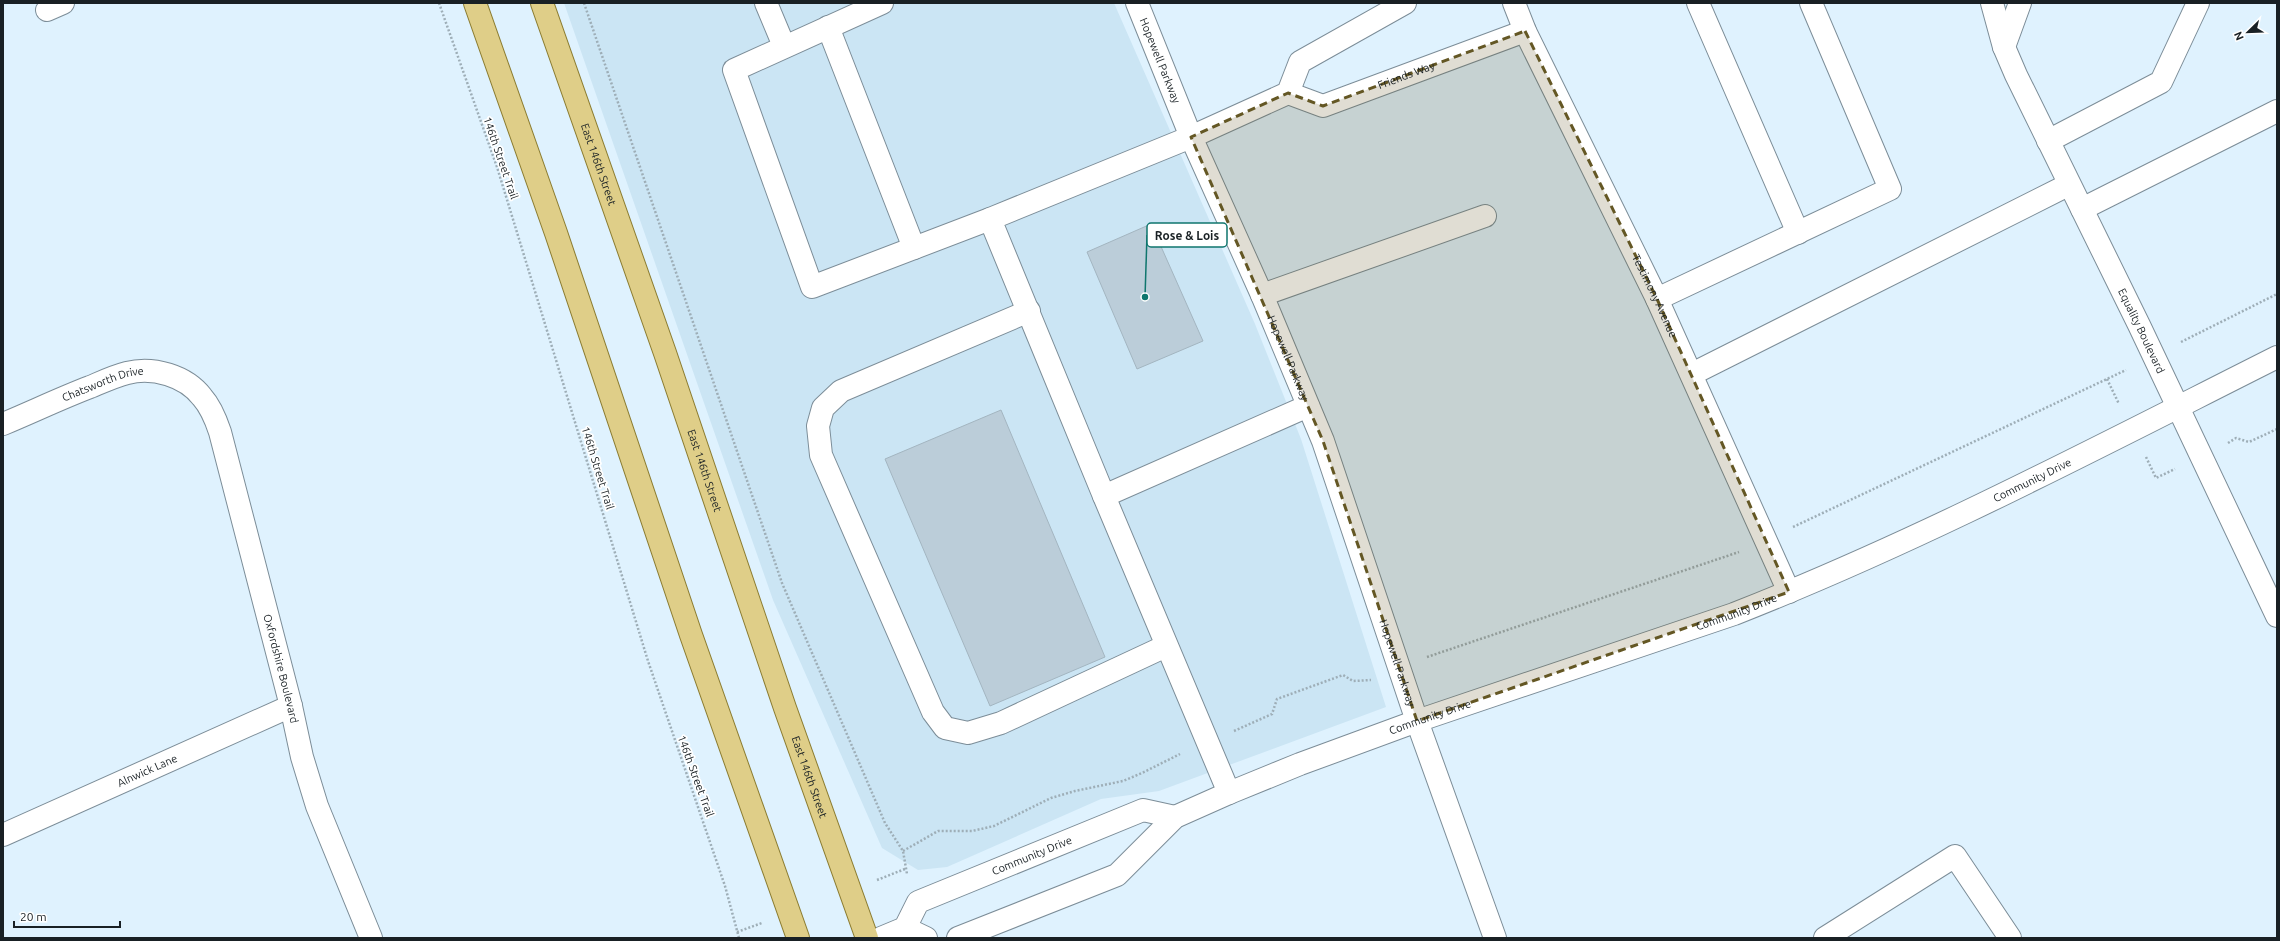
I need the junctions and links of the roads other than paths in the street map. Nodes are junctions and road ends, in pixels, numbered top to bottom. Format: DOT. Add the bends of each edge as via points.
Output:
graph roads {
  1 [pos="476,3"];
  2 [pos="542,3"];
  3 [pos="766,3"];
  4 [pos="882,3"];
  5 [pos="1136,3"];
  6 [pos="1405,3"];
  7 [pos="1514,3"];
  8 [pos="1698,3"];
  9 [pos="1811,3"];
  10 [pos="1992,3"];
  11 [pos="2020,3"];
  12 [pos="2198,3"];
  13 [pos="828,27"];
  14 [pos="1525,32"];
  15 [pos="784,46"];
  16 [pos="2004,47"];
  17 [pos="1288,93"];
  18 [pos="2277,111"];
  19 [pos="1191,137"];
  20 [pos="2048,141"];
  21 [pos="2068,184"];
  22 [pos="2082,209"];
  23 [pos="1484,216"];
  24 [pos="990,219"];
  25 [pos="1798,233"];
  26 [pos="914,248"];
  27 [pos="1262,295"];
  28 [pos="1658,298"];
  29 [pos="1029,311"];
  30 [pos="2277,357"];
  31 [pos="1692,374"];
  32 [pos="202,396"];
  33 [pos="1308,406"];
  34 [pos="2178,407"];
  35 [pos="3,424"];
  36 [pos="1104,496"];
  37 [pos="1789,592"];
  38 [pos="2277,616"];
  39 [pos="1166,646"];
  40 [pos="291,706"];
  41 [pos="1417,721"];
  42 [pos="1229,793"];
  43 [pos="1174,816"];
  44 [pos="3,835"];
  45 [pos="905,928"];
  46 [pos="371,938"];
  47 [pos="798,938"];
  48 [pos="867,938"];
  49 [pos="882,938"];
  50 [pos="926,938"];
  51 [pos="958,938"];
  52 [pos="1495,938"];
  53 [pos="1825,938"];
  54 [pos="2010,938"];
  1 -- 47 [label="main road" via="691,635"];
  2 -- 48 [label="main road, East 146th Street"];
  3 -- 15 [label="street"];
  4 -- 13 [label="street"];
  5 -- 19 [label="street, Hopewell Parkway"];
  6 -- 17 [label="street" via="1300,62"];
  7 -- 14 [label="street, Testimony Avenue"];
  8 -- 25 [label="street"];
  9 -- 25 [label="street" via="1890,188"];
  10 -- 16 [label="street, Equality Boulevard"];
  11 -- 16 [label="street"];
  12 -- 20 [label="street" via="2161,82"];
  13 -- 15 [label="street"];
  13 -- 26 [label="street"];
  14 -- 17 [label="street, Friends Way" via="1323,106"];
  14 -- 28 [label="street, Testimony Avenue"];
  15 -- 26 [label="street" via="734,70 812,287"];
  16 -- 20 [label="street, Equality Boulevard"];
  17 -- 19 [label="street"];
  18 -- 22 [label="street"];
  19 -- 24 [label="street"];
  19 -- 27 [label="street, Hopewell Parkway"];
  20 -- 21 [label="street, Equality Boulevard"];
  21 -- 22 [label="street, Equality Boulevard"];
  21 -- 31 [label="street"];
  22 -- 34 [label="street, Equality Boulevard"];
  23 -- 27 [label="street"];
  24 -- 26 [label="street"];
  24 -- 29 [label="street"];
  25 -- 28 [label="street"];
  27 -- 33 [label="street, Hopewell Parkway"];
  28 -- 31 [label="street, Testimony Avenue"];
  29 -- 36 [label="street"];
  29 -- 39 [label="street" via="841,391 823,408 818,426 819,449 933,712 945,728 968,733 1001,723"];
  30 -- 34 [label="street, Community Drive"];
  31 -- 37 [label="street, Testimony Avenue"];
  32 -- 35 [label="street, Chatsworth Drive" via="185,382 168,374 128,372"];
  32 -- 40 [label="street, Oxfordshire Boulevard" via="214,415 220,432"];
  33 -- 36 [label="street"];
  33 -- 41 [label="street, Hopewell Parkway" via="1323,441"];
  34 -- 37 [label="street, Community Drive" via="1967,510"];
  34 -- 38 [label="street, Equality Boulevard"];
  36 -- 39 [label="street"];
  37 -- 41 [label="street, Community Drive" via="1726,616"];
  39 -- 42 [label="street"];
  40 -- 44 [label="street, Alnwick Lane"];
  40 -- 46 [label="street, Oxfordshire Boulevard" via="302,757 317,806"];
  41 -- 42 [label="street, Community Drive"];
  41 -- 52 [label="street, Hopewell Parkway"];
  42 -- 43 [label="street, Community Drive"];
  43 -- 45 [label="street, Community Drive" via="1143,810 918,902"];
  43 -- 51 [label="street, Community Drive" via="1117,875"];
  45 -- 49 [label="street"];
  45 -- 50 [label="street"];
  53 -- 54 [label="street" via="1955,856"];
}
